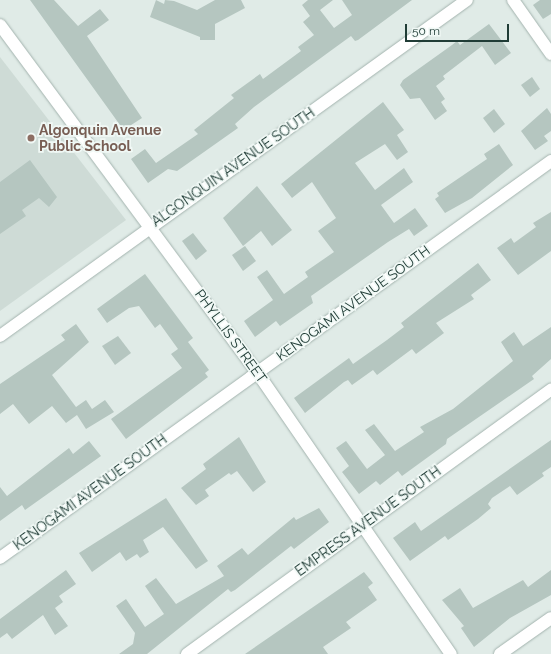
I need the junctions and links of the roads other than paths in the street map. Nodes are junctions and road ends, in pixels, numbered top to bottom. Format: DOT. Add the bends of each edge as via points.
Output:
graph roads {
  1 [pos="467,0"];
  2 [pos="513,0"];
  3 [pos="0,25"];
  4 [pos="551,54"];
  5 [pos="551,161"];
  6 [pos="151,225"];
  7 [pos="0,336"];
  8 [pos="257,372"];
  9 [pos="551,390"];
  10 [pos="363,525"];
  11 [pos="0,558"];
  12 [pos="551,618"];
  13 [pos="187,654"];
  14 [pos="451,654"];
  15 [pos="500,654"];
  1 -- 6 [label="street, ALGONQUIN AVENUE SOUTH"];
  2 -- 4 [label="street"];
  3 -- 6 [label="street, PHYLLIS STREET"];
  5 -- 8 [label="street, KENOGAMI AVENUE SOUTH"];
  6 -- 7 [label="street, ALGONQUIN AVENUE SOUTH"];
  6 -- 8 [label="street, PHYLLIS STREET"];
  8 -- 10 [label="street, PHYLLIS STREET"];
  8 -- 11 [label="street, KENOGAMI AVENUE SOUTH"];
  9 -- 10 [label="street, EMPRESS AVENUE SOUTH"];
  10 -- 13 [label="street, EMPRESS AVENUE SOUTH"];
  10 -- 14 [label="street, PHYLLIS STREET"];
  12 -- 15 [label="street"];
}
